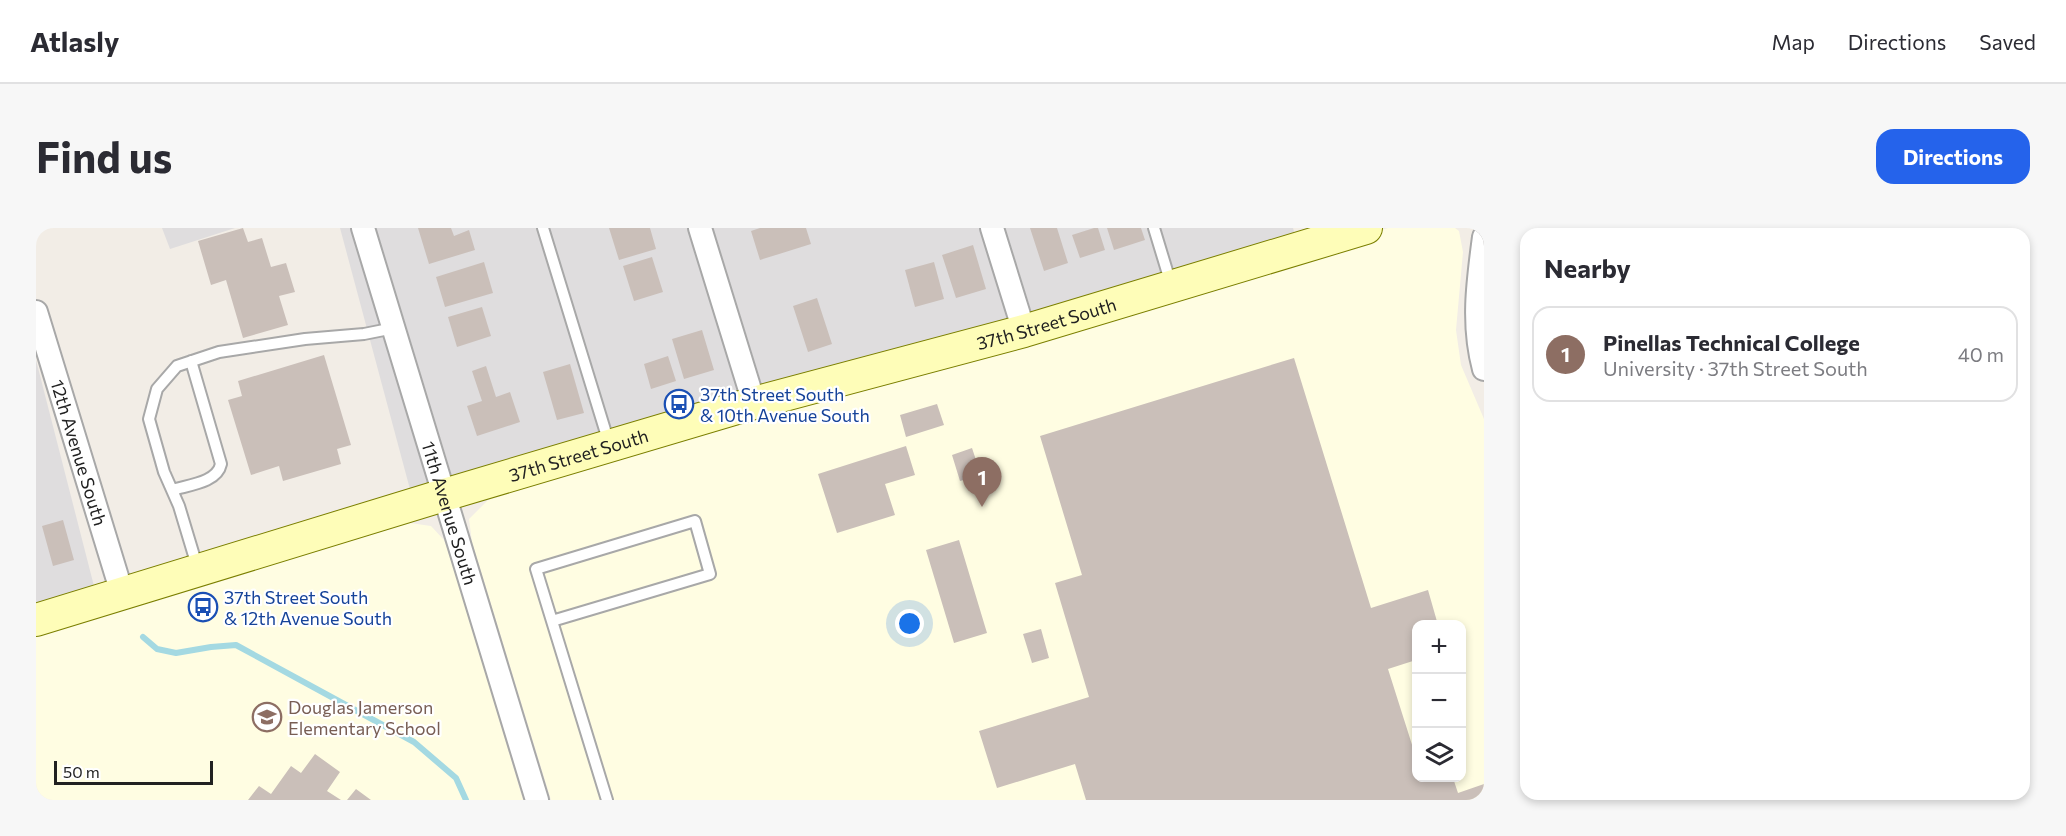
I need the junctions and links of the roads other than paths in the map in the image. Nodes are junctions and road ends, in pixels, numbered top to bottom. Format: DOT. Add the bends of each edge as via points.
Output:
graph roads {
  1 [pos="363,228"];
  2 [pos="543,228"];
  3 [pos="700,228"];
  4 [pos="992,228"];
  5 [pos="1154,228"];
  6 [pos="1366,228"];
  7 [pos="1308,236"];
  8 [pos="1484,237"];
  9 [pos="1172,287"];
  10 [pos="36,312"];
  11 [pos="394,328"];
  12 [pos="1024,331"];
  13 [pos="191,361"];
  14 [pos="1484,369"];
  15 [pos="754,403"];
  16 [pos="610,446"];
  17 [pos="172,490"];
  18 [pos="444,495"];
  19 [pos="198,570"];
  20 [pos="122,593"];
  21 [pos="36,620"];
  22 [pos="552,621"];
  23 [pos="537,800"];
  24 [pos="607,800"];
  1 -- 11 [label="street, 11th Avenue South"];
  2 -- 16 [label="lane"];
  3 -- 15 [label="street"];
  4 -- 12 [label="street"];
  5 -- 9 [label="lane"];
  6 -- 7 [label="street, 37th Street South"];
  7 -- 9 [label="street, 37th Street South"];
  8 -- 14 [label="street" via="1476,329"];
  9 -- 12 [label="street, 37th Street South"];
  10 -- 20 [label="street, 12th Avenue South"];
  11 -- 13 [label="lane" via="219,352"];
  11 -- 18 [label="street, 11th Avenue South"];
  12 -- 15 [label="street, 37th Street South"];
  13 -- 17 [label="lane" via="177,366 157,389 149,419"];
  13 -- 17 [label="lane" via="221,464 218,473 208,479"];
  15 -- 16 [label="street, 37th Street South"];
  16 -- 18 [label="street, 37th Street South"];
  17 -- 19 [label="lane"];
  18 -- 19 [label="street, 37th Street South"];
  18 -- 23 [label="street, 11th Avenue South"];
  19 -- 20 [label="street, 37th Street South"];
  20 -- 21 [label="street, 37th Street South"];
  22 -- 22 [label="lane" via="536,569 695,521 710,574"];
  22 -- 24 [label="lane"];
}
